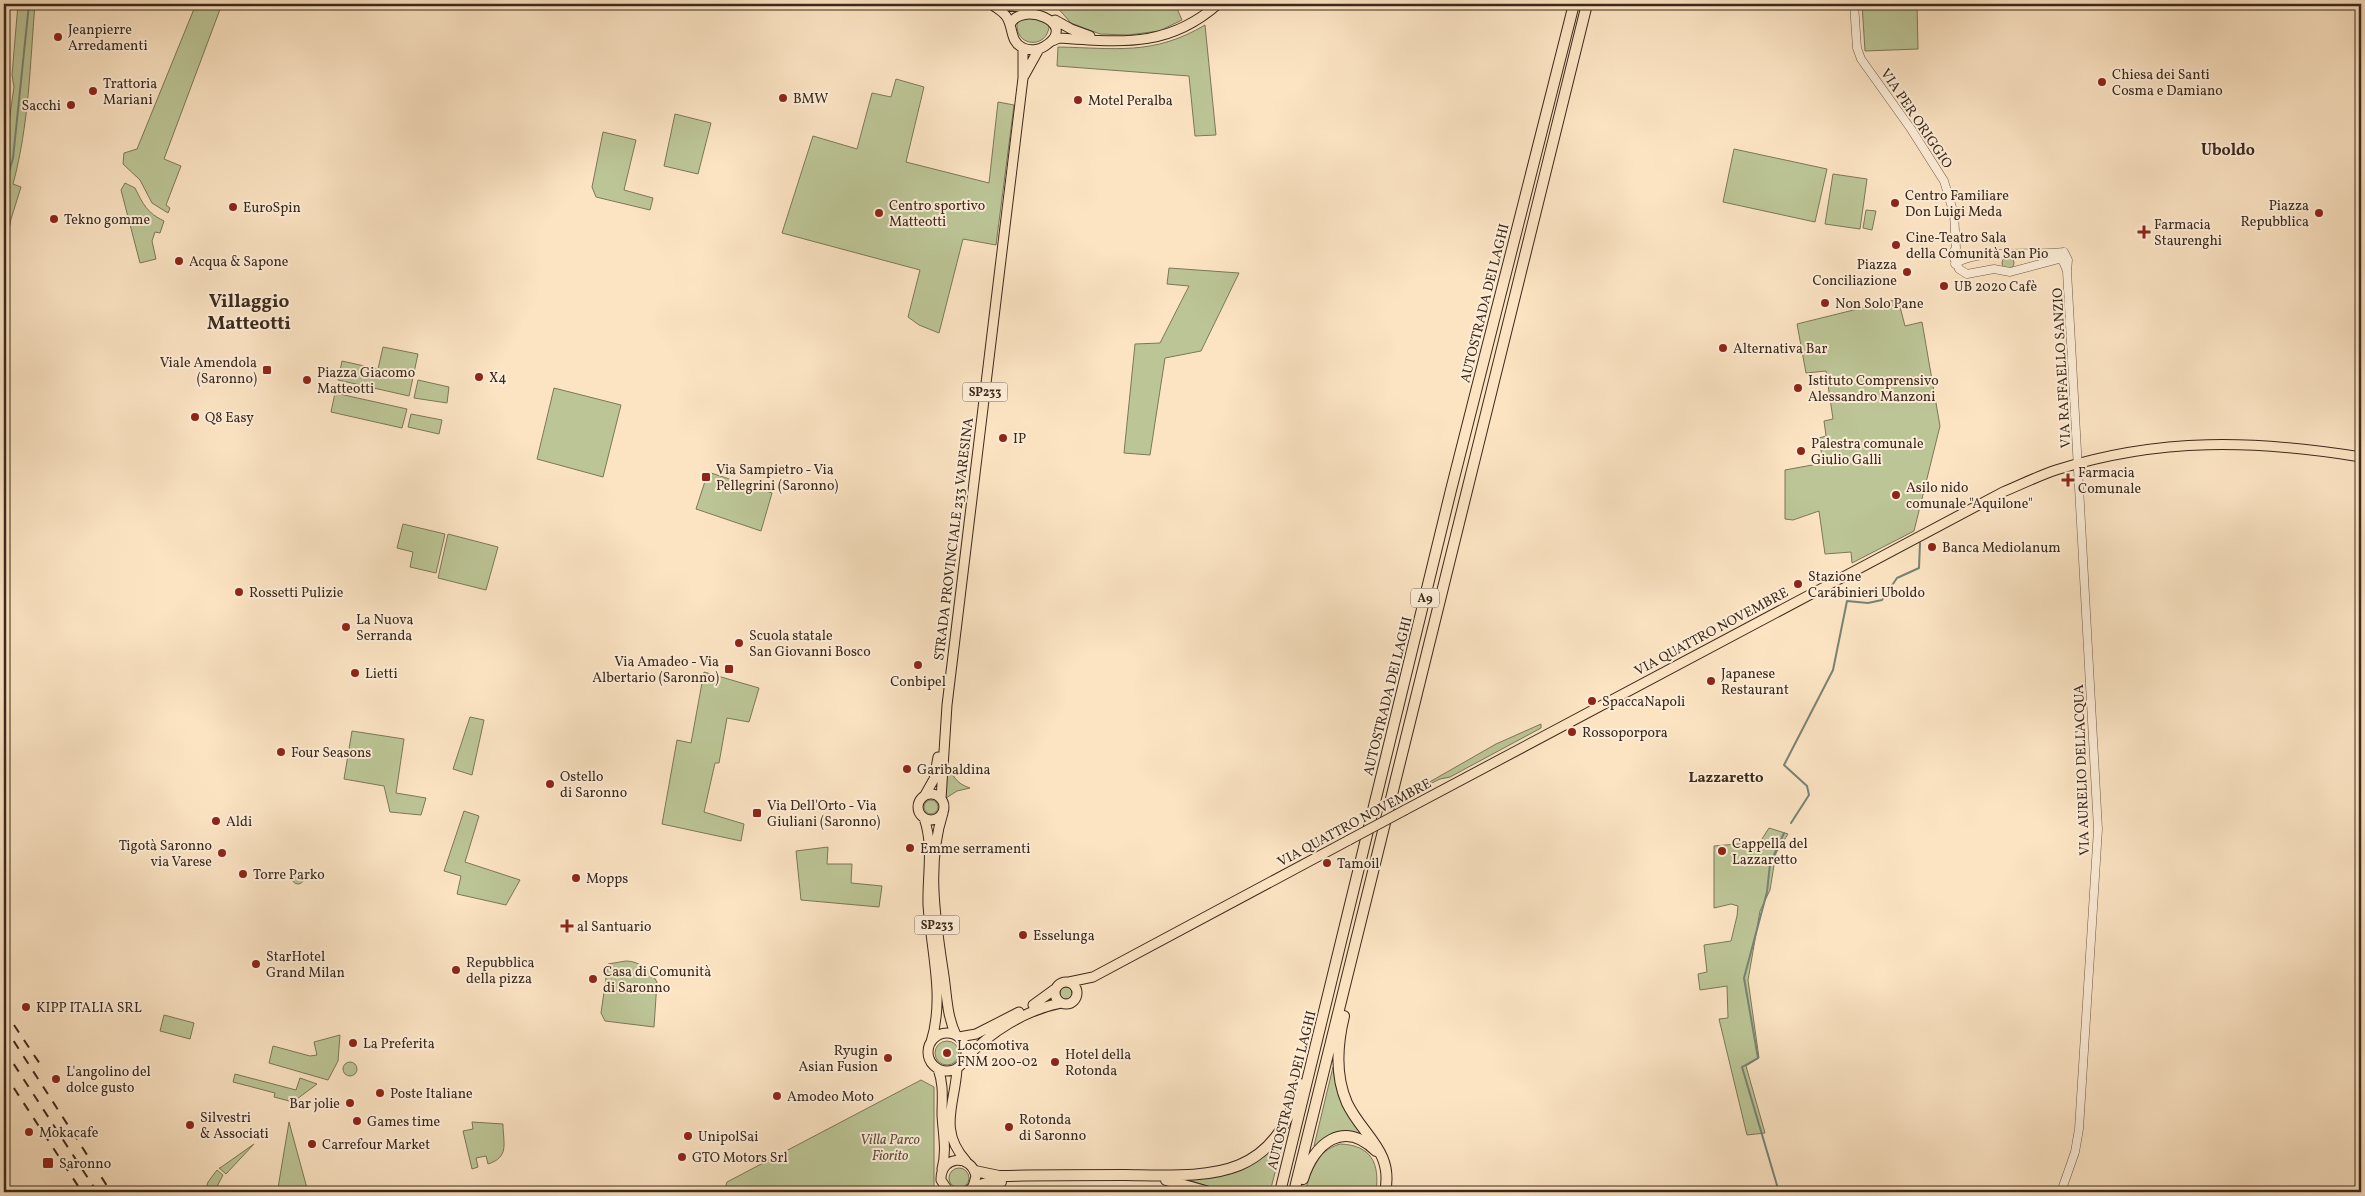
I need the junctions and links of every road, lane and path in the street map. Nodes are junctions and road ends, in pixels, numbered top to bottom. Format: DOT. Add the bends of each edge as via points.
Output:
graph roads {
  1 [pos="1218,4"];
  2 [pos="1567,4"];
  3 [pos="1574,4"];
  4 [pos="1587,4"];
  5 [pos="1854,4"];
  6 [pos="991,5"];
  7 [pos="1029,5"];
  8 [pos="1055,20"];
  9 [pos="1010,25"];
  10 [pos="1100,39"];
  11 [pos="1052,41"];
  12 [pos="1024,48"];
  13 [pos="1039,49"];
  14 [pos="1561,51"];
  15 [pos="1023,78"];
  16 [pos="1956,248"];
  17 [pos="2064,252"];
  18 [pos="2003,254"];
  19 [pos="2013,254"];
  20 [pos="1970,256"];
  21 [pos="2054,260"];
  22 [pos="1956,264"];
  23 [pos="2002,271"];
  24 [pos="2013,271"];
  25 [pos="2067,271"];
  26 [pos="2361,457"];
  27 [pos="2079,463"];
  28 [pos="947,705"];
  29 [pos="925,795"];
  30 [pos="941,799"];
  31 [pos="942,812"];
  32 [pos="924,818"];
  33 [pos="1352,958"];
  34 [pos="1092,977"];
  35 [pos="1069,982"];
  36 [pos="1055,989"];
  37 [pos="1078,993"];
  38 [pos="1061,1003"];
  39 [pos="957,1036"];
  40 [pos="1318,1036"];
  41 [pos="931,1042"];
  42 [pos="966,1058"];
  43 [pos="957,1069"];
  44 [pos="938,1070"];
  45 [pos="1384,1160"];
  46 [pos="966,1161"];
  47 [pos="942,1169"];
  48 [pos="974,1171"];
  49 [pos="1149,1179"];
  50 [pos="970,1189"];
  51 [pos="947,1191"];
  52 [pos="1186,1192"];
  53 [pos="1209,1192"];
  54 [pos="1280,1192"];
  55 [pos="1294,1192"];
  56 [pos="1299,1192"];
  57 [pos="1385,1192"];
  58 [pos="2061,1192"];
  1 -- 10 [label="main road" via="1192,23 1166,35 1134,41"];
  2 -- 14 [label="highway"];
  3 -- 14 [label="highway, AUTOSTRADA DEI LAGHI / A9"];
  4 -- 33 [label="highway, AUTOSTRADA DEI LAGHI / A9"];
  5 -- 16 [label="street, VIA PER ORIGGIO" via="1857,48 1861,59 1911,128 1944,181 1954,214"];
  6 -- 7 [label="main road"];
  6 -- 9 [label="main road" via="1006,16"];
  7 -- 8 [label="main road" via="1046,8"];
  7 -- 9 [label="main road" via="1015,13"];
  8 -- 10 [label="main road" via="1071,30"];
  8 -- 11 [label="main road"];
  9 -- 12 [label="main road" via="1014,40"];
  10 -- 11 [label="main road" via="1059,38"];
  11 -- 13 [label="main road, SP233"];
  12 -- 13 [label="main road"];
  12 -- 15 [label="main road, STRADA PROVINCIALE 233 VARESINA / SP233"];
  13 -- 15 [label="main road, STRADA PROVINCIALE 233 VARESINA / SP233"];
  14 -- 40 [label="highway, AUTOSTRADA DEI LAGHI / A9"];
  15 -- 28 [label="main road, STRADA PROVINCIALE 233 VARESINA / SP233"];
  16 -- 20 [label="street"];
  16 -- 22 [label="street, VIA PER ORIGGIO" via="1952,254"];
  17 -- 19 [label="street"];
  17 -- 21 [label="street"];
  17 -- 25 [label="street, VIA RAFFAELLO SANZIO" via="2068,260"];
  18 -- 19 [label="street"];
  18 -- 20 [label="street"];
  18 -- 23 [label="street" via="1999,260"];
  19 -- 24 [label="street" via="2017,266"];
  20 -- 22 [label="street"];
  21 -- 24 [label="street"];
  21 -- 25 [label="street" via="2061,260"];
  22 -- 23 [label="street" via="1961,272 1967,274 1994,269"];
  23 -- 24 [label="street"];
  25 -- 27 [label="street, VIA RAFFAELLO SANZIO"];
  26 -- 27 [label="main road, VIA QUATTRO NOVEMBRE" via="2276,445 2232,443 2154,448"];
  27 -- 34 [label="main road, VIA QUATTRO NOVEMBRE, bridge" via="2003,492"];
  27 -- 58 [label="street, VIA AURELIO DELL'ACQUA" via="2098,845 2079,1129"];
  28 -- 29 [label="main road, STRADA PROVINCIALE 233 VARESINA / SP233" via="934,779"];
  28 -- 30 [label="main road, STRADA PROVINCIALE 233 VARESINA / SP233"];
  29 -- 30 [label="main road" via="934,794"];
  29 -- 32 [label="main road, SP233" via="918,804 918,812"];
  30 -- 31 [label="main road, SP233"];
  31 -- 32 [label="main road" via="937,819"];
  31 -- 39 [label="main road, SP233" via="934,891 948,1011"];
  32 -- 41 [label="main road, SP233" via="930,839 928,905 938,1003"];
  33 -- 45 [label="highway" via="1349,999 1340,1042 1339,1076 1348,1105 1378,1146"];
  33 -- 55 [label="highway, AUTOSTRADA DEI LAGHI / A9"];
  34 -- 35 [label="main road"];
  34 -- 37 [label="main road"];
  35 -- 36 [label="main road" via="1062,982"];
  35 -- 37 [label="main road" via="1076,986"];
  36 -- 38 [label="main road" via="1056,998"];
  36 -- 39 [label="main road" via="1042,1000 976,1034"];
  37 -- 38 [label="main road" via="1072,1003"];
  38 -- 42 [label="main road" via="1045,1005 1006,1026"];
  39 -- 41 [label="main road" via="942,1034"];
  39 -- 42 [label="main road, SP233" via="966,1046"];
  40 -- 49 [label="highway" via="1283,1128 1262,1152 1238,1167 1204,1175"];
  40 -- 54 [label="highway, AUTOSTRADA DEI LAGHI / A9"];
  41 -- 44 [label="main road, SP233" via="928,1057"];
  42 -- 43 [label="main road"];
  43 -- 44 [label="main road" via="951,1072"];
  43 -- 46 [label="main road" via="950,1108 952,1134 954,1145"];
  44 -- 47 [label="main road, SP233" via="943,1089 945,1158"];
  45 -- 56 [label="highway" via="1363,1140 1348,1137 1330,1140 1311,1158"];
  45 -- 57 [label="highway"];
  46 -- 47 [label="main road" via="955,1160"];
  46 -- 48 [label="main road"];
  47 -- 51 [label="main road, SP233" via="941,1180"];
  48 -- 49 [label="highway" via="999,1176"];
  48 -- 50 [label="main road" via="975,1182"];
  49 -- 50 [label="highway" via="990,1182"];
  49 -- 52 [label="highway"];
  49 -- 53 [label="highway"];
}
